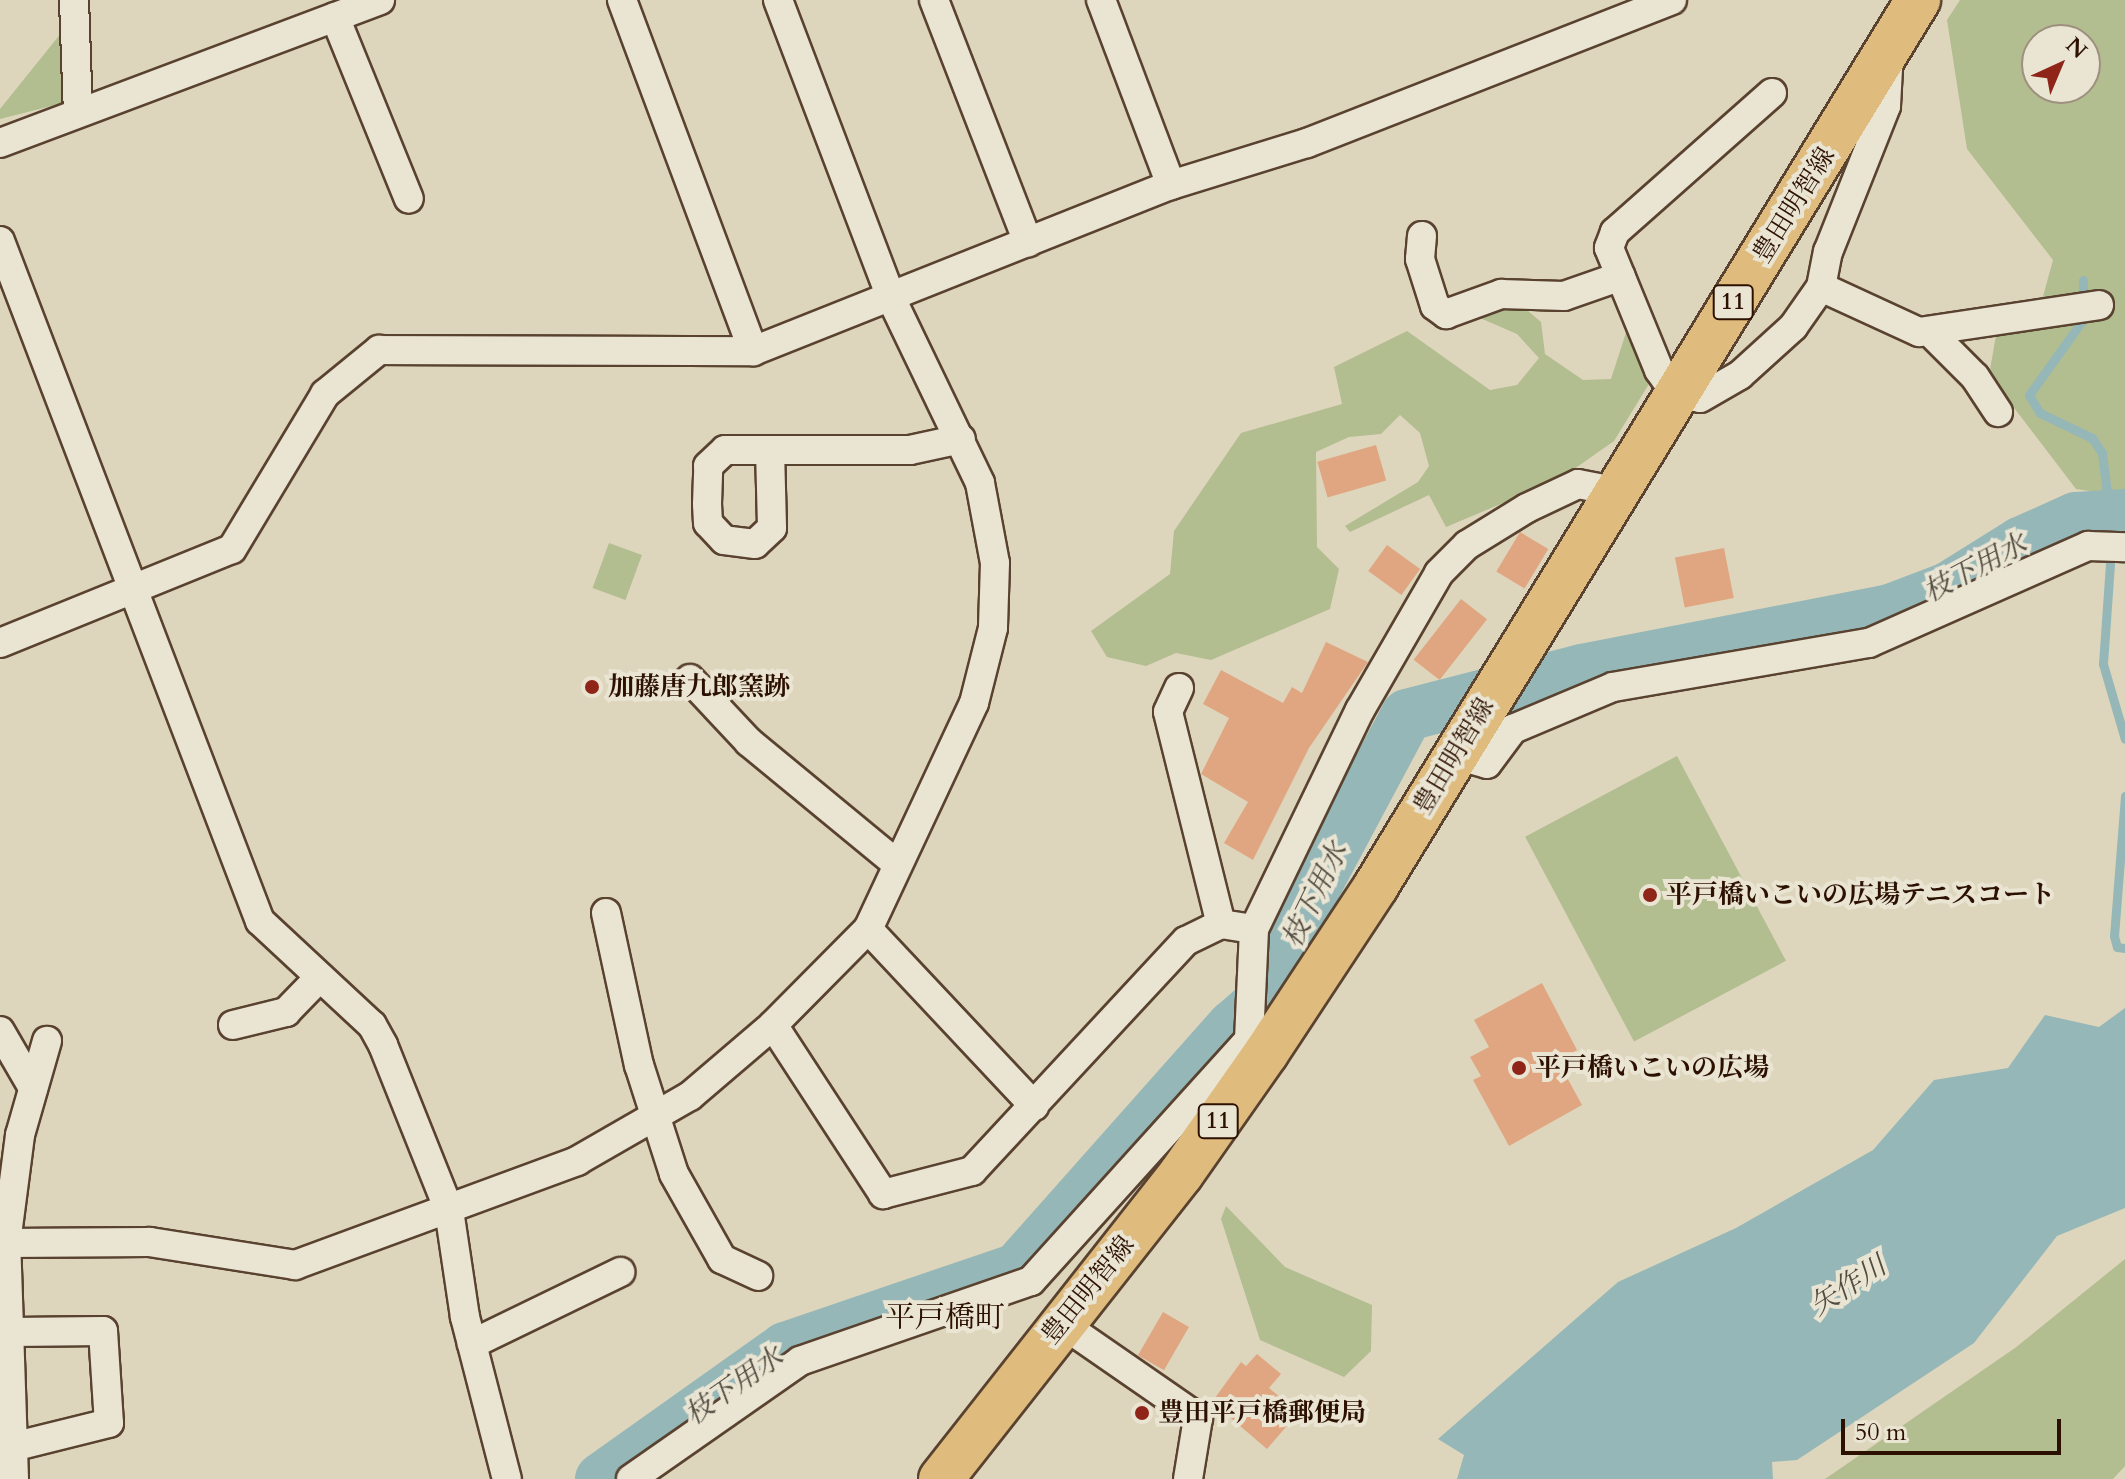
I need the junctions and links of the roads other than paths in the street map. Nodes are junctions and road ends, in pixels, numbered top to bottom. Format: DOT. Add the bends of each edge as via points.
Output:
graph roads {
  1 [pos="74,0"];
  2 [pos="380,0"];
  3 [pos="622,0"];
  4 [pos="778,0"];
  5 [pos="934,0"];
  6 [pos="1101,0"];
  7 [pos="1672,0"];
  8 [pos="1918,0"];
  9 [pos="335,17"];
  10 [pos="1889,50"];
  11 [pos="1772,93"];
  12 [pos="78,112"];
  13 [pos="0,143"];
  14 [pos="1171,185"];
  15 [pos="409,199"];
  16 [pos="1422,236"];
  17 [pos="0,241"];
  18 [pos="1028,242"];
  19 [pos="1621,276"];
  20 [pos="1821,287"];
  21 [pos="892,300"];
  22 [pos="2088,306"];
  23 [pos="1931,333"];
  24 [pos="753,351"];
  25 [pos="1676,394"];
  26 [pos="1998,412"];
  27 [pos="961,439"];
  28 [pos="770,450"];
  29 [pos="1615,491"];
  30 [pos="2115,546"];
  31 [pos="131,592"];
  32 [pos="0,643"];
  33 [pos="690,679"];
  34 [pos="1179,688"];
  35 [pos="1460,748"];
  36 [pos="897,864"];
  37 [pos="606,913"];
  38 [pos="1221,924"];
  39 [pos="868,929"];
  40 [pos="1254,929"];
  41 [pos="319,978"];
  42 [pos="233,1025"];
  43 [pos="773,1025"];
  44 [pos="0,1031"];
  45 [pos="1255,1040"];
  46 [pos="47,1041"];
  47 [pos="33,1088"];
  48 [pos="1034,1106"];
  49 [pos="654,1118"];
  50 [pos="449,1210"];
  51 [pos="3,1243"];
  52 [pos="620,1272"];
  53 [pos="758,1276"];
  54 [pos="1061,1323"];
  55 [pos="12,1332"];
  56 [pos="472,1344"];
  57 [pos="16,1446"];
  58 [pos="14,1479"];
  59 [pos="507,1479"];
  60 [pos="631,1479"];
  61 [pos="941,1479"];
  62 [pos="1188,1479"];
  1 -- 12 [label="street"];
  2 -- 9 [label="street"];
  3 -- 24 [label="street"];
  4 -- 21 [label="street"];
  5 -- 18 [label="street"];
  6 -- 14 [label="street"];
  7 -- 14 [label="street" via="1307,143"];
  8 -- 10 [label="main road, 豊田明智線 / 11"];
  9 -- 12 [label="street"];
  9 -- 15 [label="street"];
  10 -- 20 [label="street" via="1893,74 1886,106 1828,252"];
  10 -- 25 [label="main road, 豊田明智線 / 11"];
  11 -- 19 [label="street" via="1615,232 1609,248"];
  12 -- 13 [label="street"];
  14 -- 18 [label="street"];
  16 -- 19 [label="street" via="1420,259 1435,306 1446,314 1501,294 1564,296"];
  17 -- 31 [label="street"];
  18 -- 21 [label="street"];
  19 -- 25 [label="street" via="1659,370"];
  20 -- 23 [label="street"];
  20 -- 25 [label="street" via="1793,327 1740,375 1700,398"];
  21 -- 24 [label="street"];
  21 -- 27 [label="street"];
  22 -- 23 [label="street"];
  23 -- 26 [label="street" via="1975,377"];
  24 -- 31 [label="street" via="379,350 325,394 232,549"];
  25 -- 29 [label="main road, 豊田明智線 / 11"];
  27 -- 28 [label="street" via="910,450"];
  27 -- 36 [label="street" via="991,522 993,628 974,703"];
  29 -- 35 [label="main road, 豊田明智線 / 11"];
  29 -- 40 [label="street" via="1578,484 1467,545 1439,573 1360,710"];
  30 -- 35 [label="street" via="1869,643 1613,687 1513,729 1487,764"];
  31 -- 32 [label="street"];
  31 -- 41 [label="street" via="260,921"];
  33 -- 36 [label="street" via="749,742"];
  34 -- 38 [label="street" via="1168,712"];
  35 -- 45 [label="main road, 豊田明智線 / 11"];
  36 -- 39 [label="street"];
  37 -- 49 [label="street"];
  38 -- 40 [label="street"];
  38 -- 48 [label="street" via="1168,959"];
  39 -- 43 [label="street"];
  39 -- 48 [label="street"];
  40 -- 45 [label="street" via="1250,985"];
  41 -- 42 [label="street" via="286,1012"];
  41 -- 50 [label="street" via="372,1025"];
  43 -- 48 [label="street" via="883,1194 972,1171"];
  43 -- 49 [label="street"];
  44 -- 47 [label="street"];
  45 -- 54 [label="main road, 豊田明智線 / 11" via="1181,1174"];
  45 -- 60 [label="street" via="1031,1281 800,1361"];
  46 -- 47 [label="street"];
  47 -- 51 [label="street"];
  49 -- 50 [label="street" via="577,1161"];
  49 -- 53 [label="street" via="694,1218 722,1259"];
  50 -- 51 [label="street" via="295,1265 150,1242"];
  50 -- 56 [label="street"];
  51 -- 55 [label="street"];
  52 -- 56 [label="street"];
  54 -- 61 [label="main road, 豊田明智線 / 11"];
  54 -- 62 [label="street" via="1198,1418"];
  55 -- 57 [label="street"];
  55 -- 57 [label="street" via="103,1331 109,1423"];
  56 -- 59 [label="street"];
  57 -- 58 [label="street"];
}
